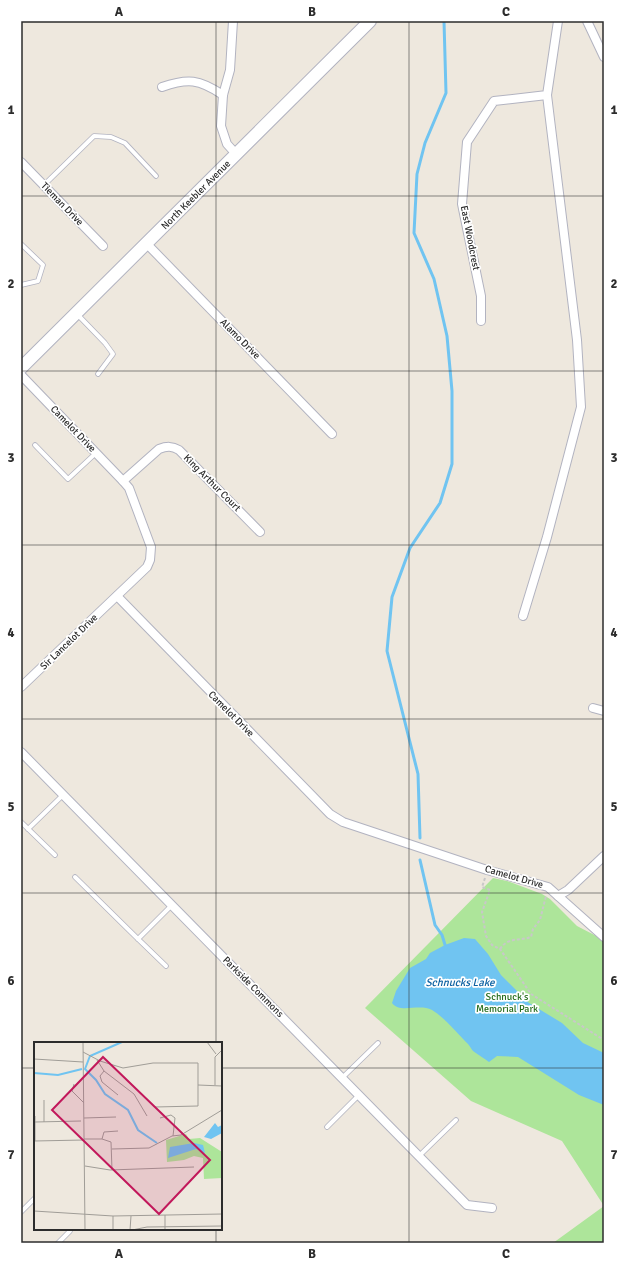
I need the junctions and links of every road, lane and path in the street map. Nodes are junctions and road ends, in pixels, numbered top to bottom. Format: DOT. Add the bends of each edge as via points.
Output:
graph roads {
  1 [pos="233,21"];
  2 [pos="370,21"];
  3 [pos="558,21"];
  4 [pos="587,21"];
  5 [pos="604,57"];
  6 [pos="162,87"];
  7 [pos="223,95"];
  8 [pos="547,95"];
  9 [pos="237,155"];
  10 [pos="21,162"];
  11 [pos="156,176"];
  12 [pos="44,185"];
  13 [pos="21,244"];
  14 [pos="147,244"];
  15 [pos="103,246"];
  16 [pos="21,285"];
  17 [pos="76,313"];
  18 [pos="481,321"];
  19 [pos="21,368"];
  20 [pos="98,374"];
  21 [pos="21,375"];
  22 [pos="332,434"];
  23 [pos="35,444"];
  24 [pos="96,453"];
  25 [pos="123,481"];
  26 [pos="260,532"];
  27 [pos="117,596"];
  28 [pos="523,616"];
  29 [pos="21,687"];
  30 [pos="593,708"];
  31 [pos="604,711"];
  32 [pos="22,755"];
  33 [pos="63,794"];
  34 [pos="21,822"];
  35 [pos="28,829"];
  36 [pos="55,855"];
  37 [pos="604,856"];
  38 [pos="487,870"];
  39 [pos="75,877"];
  40 [pos="548,887"];
  41 [pos="558,896"];
  42 [pos="172,905"];
  43 [pos="604,937"];
  44 [pos="138,939"];
  45 [pos="500,949"];
  46 [pos="166,966"];
  47 [pos="604,1040"];
  48 [pos="378,1043"];
  49 [pos="342,1078"];
  50 [pos="359,1095"];
  51 [pos="456,1120"];
  52 [pos="327,1127"];
  53 [pos="419,1156"];
  54 [pos="34,1199"];
  55 [pos="492,1208"];
  56 [pos="21,1212"];
  57 [pos="68,1230"];
  58 [pos="58,1243"];
  1 -- 7 [label="street" via="230,70"];
  2 -- 9 [label="street, North Keebler Avenue"];
  3 -- 8 [label="street"];
  4 -- 5 [label="street"];
  6 -- 7 [label="street" via="176,82 196,81"];
  7 -- 9 [label="street" via="221,126 227,144"];
  8 -- 18 [label="street, East Woodcrest" via="494,101 467,142 462,204 481,296"];
  8 -- 28 [label="street" via="577,340 581,407 547,537"];
  9 -- 14 [label="street, North Keebler Avenue"];
  10 -- 12 [label="street, Tieman Drive"];
  11 -- 12 [label="lane" via="125,143 111,137 94,136"];
  12 -- 15 [label="street, Tieman Drive"];
  13 -- 16 [label="lane" via="42,265 38,282"];
  14 -- 17 [label="street, North Keebler Avenue"];
  14 -- 22 [label="street, Alamo Drive"];
  17 -- 19 [label="street, North Keebler Avenue"];
  17 -- 20 [label="lane" via="106,343 113,354"];
  21 -- 24 [label="street, Camelot Drive"];
  23 -- 24 [label="lane" via="68,479"];
  24 -- 25 [label="street, Camelot Drive"];
  25 -- 26 [label="street, King Arthur Court" via="159,449 174,447"];
  25 -- 27 [label="street, Camelot Drive" via="129,488 152,554 147,568"];
  27 -- 29 [label="street, Sir Lancelot Drive"];
  27 -- 38 [label="street, Camelot Drive" via="330,814 343,822"];
  30 -- 31 [label="street"];
  32 -- 33 [label="street, Parkside Commons"];
  33 -- 35 [label="lane"];
  33 -- 42 [label="street, Parkside Commons"];
  34 -- 35 [label="lane"];
  35 -- 36 [label="lane"];
  37 -- 41 [label="street" via="568,890"];
  38 -- 40 [label="street, Camelot Drive"];
  38 -- 45 [label="path" via="482,887 490,890 482,912 483,924 492,945"];
  39 -- 44 [label="lane"];
  40 -- 41 [label="street, Camelot Drive"];
  40 -- 45 [label="path" via="540,920 531,936 512,939 504,943"];
  41 -- 43 [label="street, Camelot Drive"];
  42 -- 44 [label="lane"];
  42 -- 49 [label="street, Parkside Commons"];
  44 -- 46 [label="lane"];
  45 -- 47 [label="path" via="531,994"];
  48 -- 49 [label="lane"];
  49 -- 50 [label="street, Parkside Commons"];
  50 -- 52 [label="lane"];
  50 -- 53 [label="street, Parkside Commons"];
  51 -- 53 [label="lane"];
  53 -- 55 [label="street, Parkside Commons" via="467,1205"];
  54 -- 56 [label="lane"];
  57 -- 58 [label="lane"];
}
